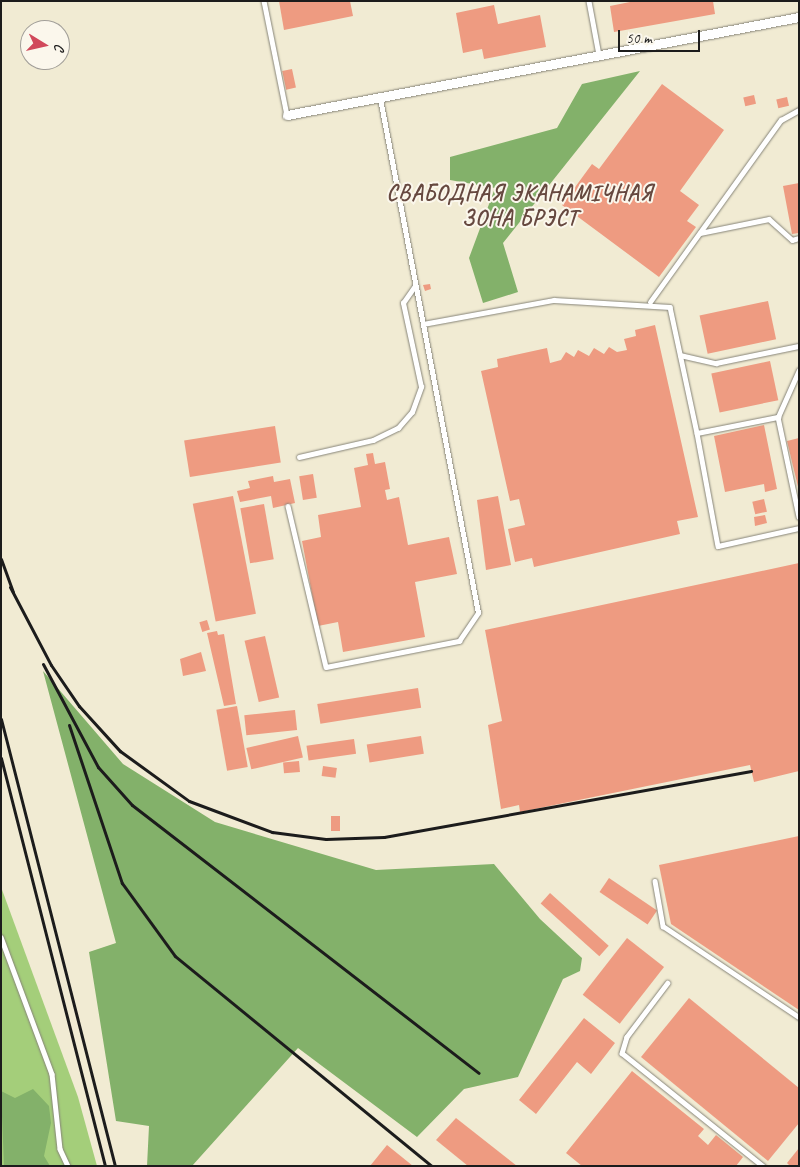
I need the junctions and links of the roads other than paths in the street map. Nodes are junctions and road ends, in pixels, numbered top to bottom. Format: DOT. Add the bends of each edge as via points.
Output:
graph roads {
  1 [pos="264,1"];
  2 [pos="589,1"];
  3 [pos="799,18"];
  4 [pos="600,56"];
  5 [pos="380,99"];
  6 [pos="799,110"];
  7 [pos="287,115"];
  8 [pos="700,232"];
  9 [pos="799,238"];
  10 [pos="414,287"];
  11 [pos="650,302"];
  12 [pos="422,324"];
  13 [pos="799,346"];
  14 [pos="680,355"];
  15 [pos="799,370"];
  16 [pos="778,418"];
  17 [pos="697,433"];
  18 [pos="299,457"];
  19 [pos="796,505"];
  20 [pos="288,506"];
  21 [pos="799,517"];
  22 [pos="799,528"];
  23 [pos="655,881"];
  24 [pos="1,938"];
  25 [pos="668,983"];
  26 [pos="799,1017"];
  27 [pos="68,1166"];
  28 [pos="763,1166"];
  1 -- 7 [label="lane"];
  2 -- 4 [label="lane"];
  3 -- 4 [label="street"];
  4 -- 5 [label="street"];
  5 -- 7 [label="street"];
  5 -- 10 [label="lane"];
  6 -- 8 [label="lane" via="781,120"];
  8 -- 9 [label="lane" via="769,219 792,240"];
  8 -- 11 [label="lane"];
  10 -- 12 [label="lane"];
  10 -- 18 [label="lane" via="403,302 420,387 412,412 398,428 373,440"];
  11 -- 12 [label="lane" via="554,300"];
  11 -- 14 [label="lane" via="670,307"];
  12 -- 20 [label="lane" via="478,613 459,641 326,667"];
  13 -- 14 [label="lane" via="716,363"];
  14 -- 17 [label="lane"];
  15 -- 16 [label="lane"];
  16 -- 17 [label="lane"];
  16 -- 19 [label="lane"];
  17 -- 22 [label="lane" via="718,546"];
  19 -- 21 [label="lane"];
  23 -- 26 [label="lane" via="664,926"];
  24 -- 27 [label="lane" via="52,1074 60,1149"];
  25 -- 28 [label="lane" via="627,1037 622,1052"];
}
